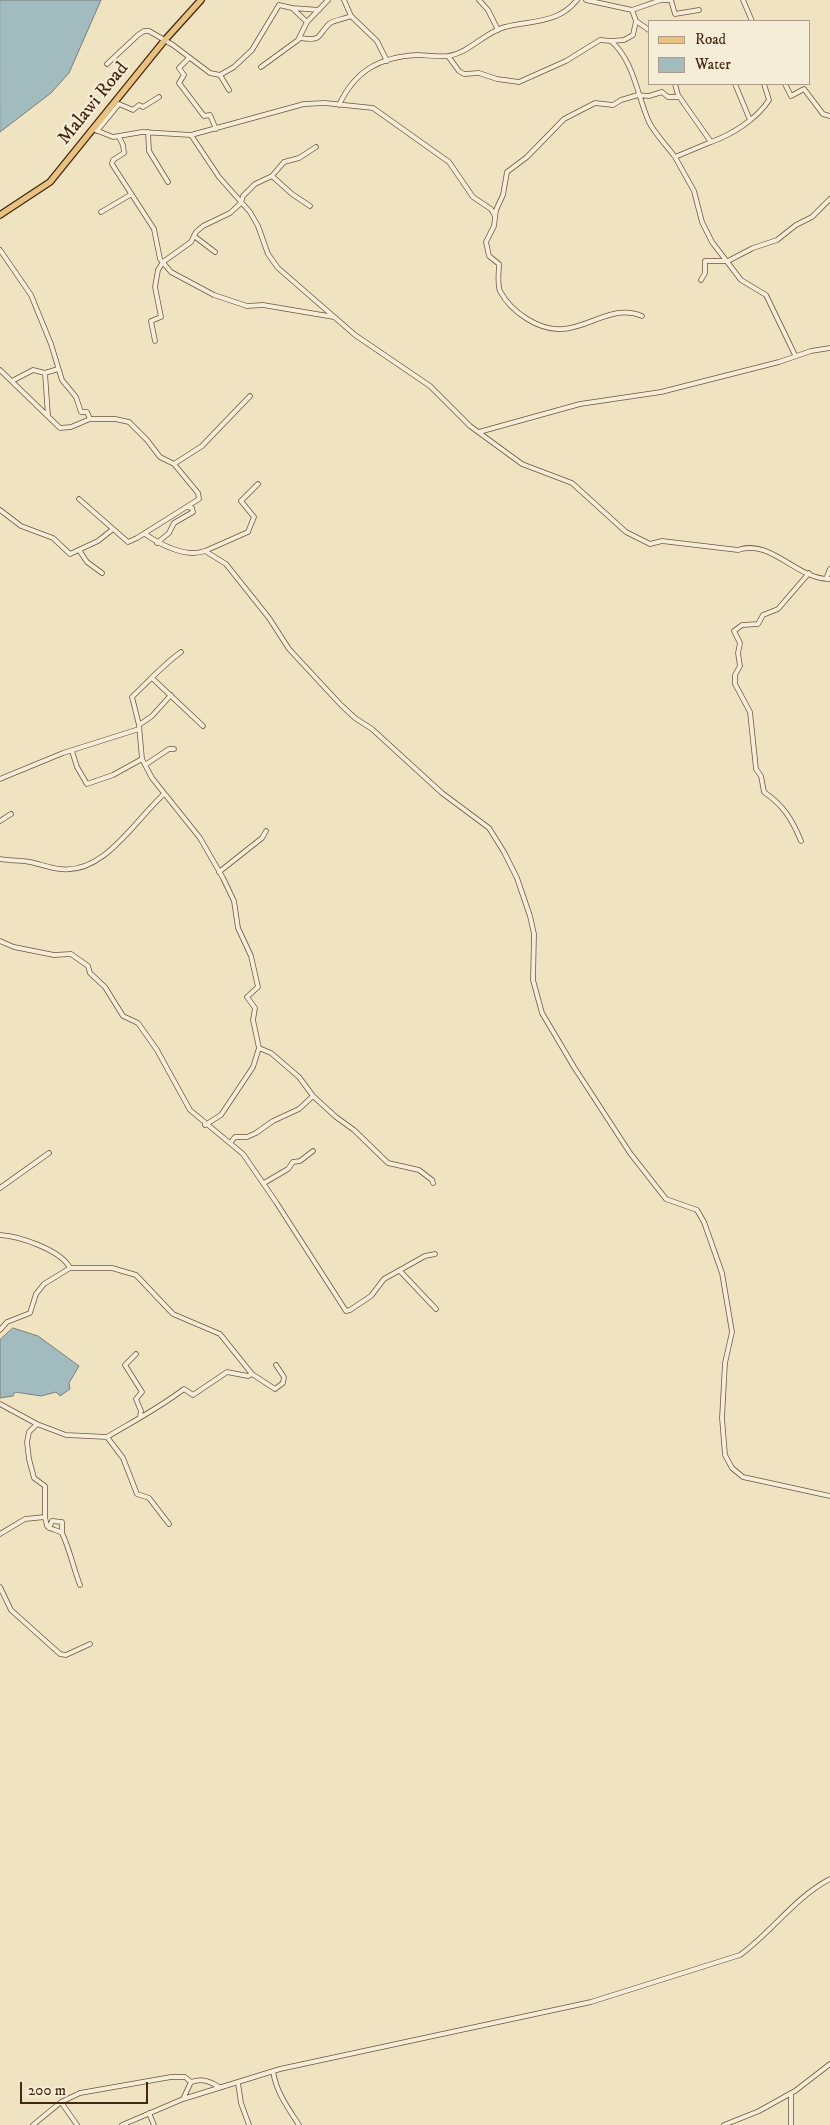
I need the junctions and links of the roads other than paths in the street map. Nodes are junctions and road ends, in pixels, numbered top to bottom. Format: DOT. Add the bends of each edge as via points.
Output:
graph roads {
  1 [pos="201,0"];
  2 [pos="328,0"];
  3 [pos="344,0"];
  4 [pos="479,0"];
  5 [pos="577,0"];
  6 [pos="586,0"];
  7 [pos="670,0"];
  8 [pos="743,0"];
  9 [pos="292,8"];
  10 [pos="319,10"];
  11 [pos="632,10"];
  12 [pos="699,10"];
  13 [pos="351,16"];
  14 [pos="752,20"];
  15 [pos="636,21"];
  16 [pos="307,22"];
  17 [pos="648,29"];
  18 [pos="498,30"];
  19 [pos="300,38"];
  20 [pos="164,41"];
  21 [pos="611,41"];
  22 [pos="448,56"];
  23 [pos="188,58"];
  24 [pos="387,61"];
  25 [pos="107,64"];
  26 [pos="260,68"];
  27 [pos="220,75"];
  28 [pos="675,85"];
  29 [pos="735,85"];
  30 [pos="764,85"];
  31 [pos="786,85"];
  32 [pos="229,90"];
  33 [pos="638,95"];
  34 [pos="159,97"];
  35 [pos="679,97"];
  36 [pos="339,105"];
  37 [pos="830,116"];
  38 [pos="750,120"];
  39 [pos="216,129"];
  40 [pos="95,130"];
  41 [pos="148,132"];
  42 [pos="191,135"];
  43 [pos="120,137"];
  44 [pos="711,142"];
  45 [pos="316,147"];
  46 [pos="675,157"];
  47 [pos="272,176"];
  48 [pos="168,182"];
  49 [pos="130,195"];
  50 [pos="830,199"];
  51 [pos="241,203"];
  52 [pos="310,206"];
  53 [pos="102,212"];
  54 [pos="0,215"];
  55 [pos="496,216"];
  56 [pos="194,236"];
  57 [pos="0,250"];
  58 [pos="215,252"];
  59 [pos="163,262"];
  60 [pos="728,262"];
  61 [pos="701,280"];
  62 [pos="642,316"];
  63 [pos="335,317"];
  64 [pos="155,342"];
  65 [pos="830,348"];
  66 [pos="795,355"];
  67 [pos="58,369"];
  68 [pos="0,370"];
  69 [pos="45,374"];
  70 [pos="12,381"];
  71 [pos="250,396"];
  72 [pos="48,416"];
  73 [pos="90,419"];
  74 [pos="479,432"];
  75 [pos="174,464"];
  76 [pos="258,484"];
  77 [pos="80,499"];
  78 [pos="187,506"];
  79 [pos="0,510"];
  80 [pos="113,529"];
  81 [pos="145,534"];
  82 [pos="157,543"];
  83 [pos="79,550"];
  84 [pos="205,551"];
  85 [pos="830,569"];
  86 [pos="102,573"];
  87 [pos="809,573"];
  88 [pos="828,579"];
  89 [pos="182,652"];
  90 [pos="152,678"];
  91 [pos="171,695"];
  92 [pos="203,726"];
  93 [pos="139,727"];
  94 [pos="174,749"];
  95 [pos="72,751"];
  96 [pos="142,759"];
  97 [pos="145,764"];
  98 [pos="0,780"];
  99 [pos="164,794"];
  100 [pos="11,814"];
  101 [pos="0,821"];
  102 [pos="266,831"];
  103 [pos="801,841"];
  104 [pos="0,859"];
  105 [pos="219,872"];
  106 [pos="0,941"];
  107 [pos="259,1048"];
  108 [pos="313,1096"];
  109 [pos="205,1125"];
  110 [pos="230,1143"];
  111 [pos="314,1152"];
  112 [pos="50,1153"];
  113 [pos="264,1183"];
  114 [pos="433,1183"];
  115 [pos="0,1188"];
  116 [pos="0,1235"];
  117 [pos="435,1254"];
  118 [pos="70,1268"];
  119 [pos="400,1271"];
  120 [pos="436,1309"];
  121 [pos="0,1330"];
  122 [pos="136,1354"];
  123 [pos="276,1365"];
  124 [pos="252,1374"];
  125 [pos="0,1404"];
  126 [pos="140,1417"];
  127 [pos="37,1424"];
  128 [pos="107,1437"];
  129 [pos="830,1496"];
  130 [pos="44,1517"];
  131 [pos="169,1524"];
  132 [pos="49,1528"];
  133 [pos="62,1533"];
  134 [pos="0,1534"];
  135 [pos="80,1585"];
  136 [pos="0,1587"];
  137 [pos="90,1644"];
  138 [pos="830,1879"];
  139 [pos="830,2064"];
  140 [pos="273,2071"];
  141 [pos="191,2082"];
  142 [pos="238,2083"];
  143 [pos="218,2086"];
  144 [pos="791,2093"];
  145 [pos="183,2098"];
  146 [pos="62,2102"];
  147 [pos="149,2113"];
  148 [pos="33,2125"];
  149 [pos="77,2125"];
  150 [pos="122,2125"];
  151 [pos="154,2125"];
  152 [pos="249,2125"];
  153 [pos="299,2125"];
  154 [pos="724,2125"];
  155 [pos="791,2125"];
  1 -- 20 [label="main road, Malawi Road"];
  2 -- 10 [label="street"];
  3 -- 13 [label="street"];
  4 -- 18 [label="street"];
  5 -- 18 [label="street" via="559,17"];
  6 -- 11 [label="street"];
  7 -- 11 [label="street"];
  7 -- 12 [label="street" via="675,14"];
  8 -- 14 [label="street"];
  9 -- 10 [label="street"];
  9 -- 16 [label="street"];
  9 -- 27 [label="street" via="279,5 252,50"];
  10 -- 16 [label="street"];
  11 -- 15 [label="street"];
  13 -- 19 [label="street" via="330,23 324,34 317,38"];
  13 -- 24 [label="street" via="377,41"];
  15 -- 17 [label="street"];
  15 -- 21 [label="street" via="633,35"];
  16 -- 19 [label="street"];
  18 -- 22 [label="street"];
  19 -- 26 [label="street"];
  20 -- 23 [label="street"];
  20 -- 25 [label="street" via="144,31"];
  20 -- 40 [label="main road, Malawi Road"];
  21 -- 22 [label="street" via="600,40 566,61 519,82 479,73 464,74"];
  21 -- 33 [label="street" via="629,65"];
  22 -- 24 [label="street" via="416,55"];
  23 -- 27 [label="street" via="210,73"];
  23 -- 39 [label="street" via="179,68 184,75 179,83 204,116 210,114"];
  24 -- 36 [label="street" via="362,71 344,93"];
  27 -- 32 [label="street"];
  28 -- 35 [label="street"];
  29 -- 38 [label="street"];
  30 -- 38 [label="street" via="769,100"];
  31 -- 37 [label="street" via="791,96 804,90 823,114"];
  33 -- 35 [label="street" via="662,92 668,97"];
  33 -- 46 [label="street" via="650,125"];
  33 -- 55 [label="street" via="613,105 595,103 564,119 527,157 507,172"];
  34 -- 40 [label="street" via="133,110 118,104"];
  35 -- 44 [label="street"];
  36 -- 39 [label="street" via="304,104"];
  36 -- 55 [label="street" via="373,108 397,123 449,162 474,197"];
  38 -- 44 [label="street" via="722,139"];
  39 -- 42 [label="street"];
  40 -- 43 [label="street" via="106,136"];
  40 -- 54 [label="main road, Malawi Road" via="50,182"];
  41 -- 42 [label="street"];
  41 -- 43 [label="street"];
  41 -- 48 [label="street" via="149,151"];
  42 -- 51 [label="street"];
  43 -- 49 [label="street" via="124,153 112,164"];
  44 -- 46 [label="street"];
  45 -- 47 [label="street" via="284,162"];
  46 -- 60 [label="street" via="694,191 708,234"];
  47 -- 51 [label="street" via="255,184 243,196"];
  47 -- 52 [label="street"];
  49 -- 53 [label="street"];
  49 -- 59 [label="street" via="154,230"];
  50 -- 60 [label="street" via="783,237"];
  51 -- 56 [label="street" via="230,213 203,226"];
  51 -- 63 [label="street" via="258,226 268,254 278,268"];
  55 -- 62 [label="street" via="486,248 489,256 499,264 499,290 520,315 547,328 564,329 610,314 630,311"];
  56 -- 58 [label="street"];
  56 -- 59 [label="street" via="185,248"];
  57 -- 67 [label="street" via="31,295"];
  59 -- 63 [label="street" via="183,280 225,300"];
  59 -- 64 [label="street" via="155,287 161,318 151,321"];
  60 -- 61 [label="street" via="705,261"];
  60 -- 66 [label="street" via="741,280 765,292"];
  63 -- 74 [label="street" via="355,335 430,386"];
  65 -- 66 [label="street"];
  66 -- 74 [label="street" via="731,375 660,392 580,404"];
  67 -- 69 [label="street"];
  67 -- 73 [label="street" via="62,380 77,399 81,412 87,412"];
  68 -- 70 [label="street"];
  69 -- 70 [label="street" via="33,370"];
  69 -- 72 [label="street"];
  70 -- 72 [label="street"];
  71 -- 75 [label="street" via="202,446"];
  72 -- 73 [label="street" via="60,428"];
  73 -- 75 [label="street" via="115,418 129,422 160,457"];
  74 -- 87 [label="street" via="522,464 572,482 626,532 650,544 662,541 738,550 746,546 760,548"];
  75 -- 78 [label="street" via="199,496"];
  76 -- 84 [label="street" via="241,500 254,516 248,532"];
  77 -- 80 [label="street"];
  78 -- 81 [label="street"];
  78 -- 82 [label="street" via="193,512 174,523 169,533"];
  79 -- 83 [label="street" via="21,526 54,538 66,552 70,554"];
  80 -- 81 [label="street" via="128,542"];
  80 -- 83 [label="street"];
  81 -- 82 [label="street"];
  82 -- 84 [label="street" via="197,554"];
  83 -- 86 [label="street" via="87,562"];
  84 -- 129 [label="street" via="226,564 289,649 341,705 442,793 489,828 517,878 530,916 534,934 533,980 542,1013 630,1153 666,1199 697,1210 704,1222 722,1274 732,1332 725,1363 722,1418 725,1455 732,1468 743,1477"];
  85 -- 88 [label="street"];
  87 -- 88 [label="street"];
  87 -- 103 [label="street" via="778,609 763,615 758,624 742,625 734,631 740,643 740,666 735,684 750,712 756,769 764,792 776,799 788,813"];
  89 -- 90 [label="street"];
  90 -- 91 [label="street"];
  90 -- 93 [label="street" via="132,697"];
  91 -- 92 [label="street"];
  91 -- 93 [label="street"];
  93 -- 95 [label="street"];
  93 -- 96 [label="street"];
  94 -- 97 [label="street"];
  95 -- 96 [label="street" via="87,784"];
  95 -- 98 [label="street"];
  96 -- 97 [label="street"];
  97 -- 99 [label="street"];
  99 -- 104 [label="street" via="109,853 96,862 61,870 33,862"];
  99 -- 105 [label="street" via="200,838"];
  100 -- 101 [label="street"];
  102 -- 105 [label="street" via="262,838"];
  105 -- 107 [label="street" via="234,900 238,928 257,978 258,988 247,998 255,1008 253,1020"];
  106 -- 109 [label="street" via="54,955 71,954 83,960 93,978 106,987 123,1016 138,1023 190,1110"];
  107 -- 108 [label="street" via="271,1053 299,1076"];
  107 -- 109 [label="street" via="238,1093 221,1115"];
  108 -- 110 [label="street" via="256,1133 235,1137"];
  108 -- 114 [label="street" via="388,1163 419,1170"];
  109 -- 110 [label="street"];
  110 -- 113 [label="street" via="243,1154"];
  111 -- 113 [label="street" via="293,1162"];
  112 -- 115 [label="street"];
  113 -- 119 [label="street" via="346,1311 371,1296 384,1279"];
  116 -- 118 [label="street" via="29,1241 65,1260"];
  117 -- 119 [label="street" via="425,1256"];
  118 -- 121 [label="street" via="44,1284 36,1294 30,1313 8,1322"];
  118 -- 124 [label="street" via="112,1268 136,1276 173,1314 220,1334"];
  119 -- 120 [label="street"];
  122 -- 126 [label="street" via="125,1365 141,1390 136,1399"];
  123 -- 124 [label="street" via="284,1377 278,1388 272,1388"];
  124 -- 126 [label="street" via="227,1372 193,1395 184,1389 147,1416"];
  125 -- 127 [label="street"];
  126 -- 128 [label="street"];
  127 -- 128 [label="street" via="66,1435"];
  127 -- 130 [label="street" via="29,1432 27,1442 34,1478 45,1486"];
  128 -- 131 [label="street" via="123,1458 137,1494 150,1498"];
  130 -- 132 [label="street"];
  130 -- 134 [label="street" via="25,1519"];
  132 -- 133 [label="street"];
  132 -- 133 [label="street" via="52,1521 59,1520"];
  133 -- 135 [label="street"];
  136 -- 137 [label="street" via="11,1610 60,1654 66,1655"];
  138 -- 140 [label="street" via="795,1903 740,1955 591,2002"];
  139 -- 144 [label="street"];
  140 -- 142 [label="street"];
  140 -- 153 [label="street" via="281,2096"];
  141 -- 143 [label="street" via="198,2079"];
  141 -- 145 [label="street"];
  141 -- 146 [label="street" via="185,2077 171,2077 80,2093"];
  142 -- 143 [label="street"];
  142 -- 152 [label="street"];
  143 -- 145 [label="street"];
  144 -- 154 [label="street"];
  144 -- 155 [label="street"];
  145 -- 147 [label="street"];
  146 -- 148 [label="street"];
  146 -- 149 [label="street"];
  147 -- 150 [label="street"];
  147 -- 151 [label="street"];
}
